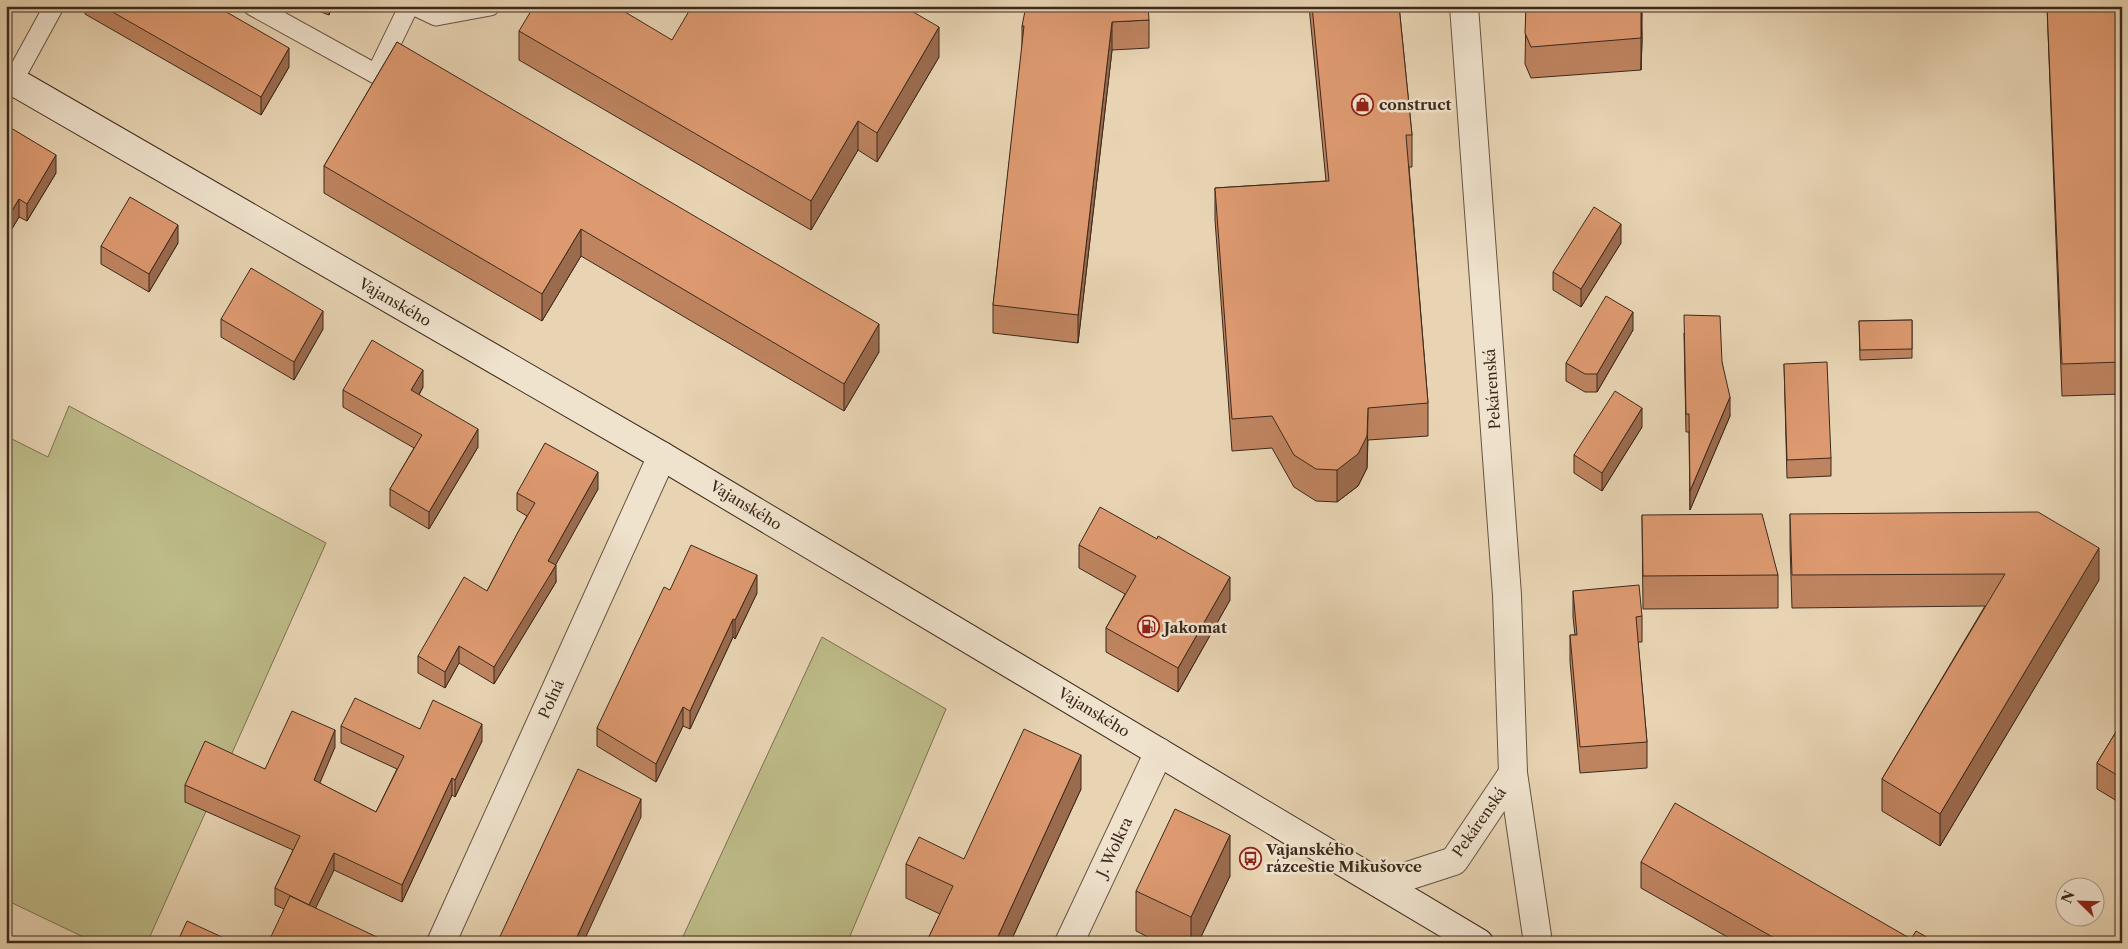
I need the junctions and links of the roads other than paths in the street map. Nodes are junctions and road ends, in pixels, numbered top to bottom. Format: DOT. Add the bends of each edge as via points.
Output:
graph roads {
  1 [pos="54,6"];
  2 [pos="253,6"];
  3 [pos="409,6"];
  4 [pos="415,6"];
  5 [pos="490,6"];
  6 [pos="1464,6"];
  7 [pos="10,79"];
  8 [pos="662,456"];
  9 [pos="1159,752"];
  10 [pos="1513,773"];
  11 [pos="1383,884"];
  12 [pos="441,943"];
  13 [pos="1069,943"];
  14 [pos="1479,943"];
  15 [pos="1538,943"];
  1 -- 7 [label="lane"];
  2 -- 3 [label="lane" via="376,74"];
  4 -- 5 [label="lane" via="436,16"];
  6 -- 10 [label="street, Pekárenská" via="1507,595"];
  7 -- 8 [label="street, Vajanského"];
  8 -- 9 [label="street, Vajanského"];
  8 -- 12 [label="street, Poľná"];
  9 -- 11 [label="street, Vajanského"];
  9 -- 13 [label="street, J. Wolkra"];
  10 -- 11 [label="street, Pekárenská" via="1454,860"];
  10 -- 15 [label="street, Pekárenská"];
  11 -- 14 [label="street, Vajanského"];
}
